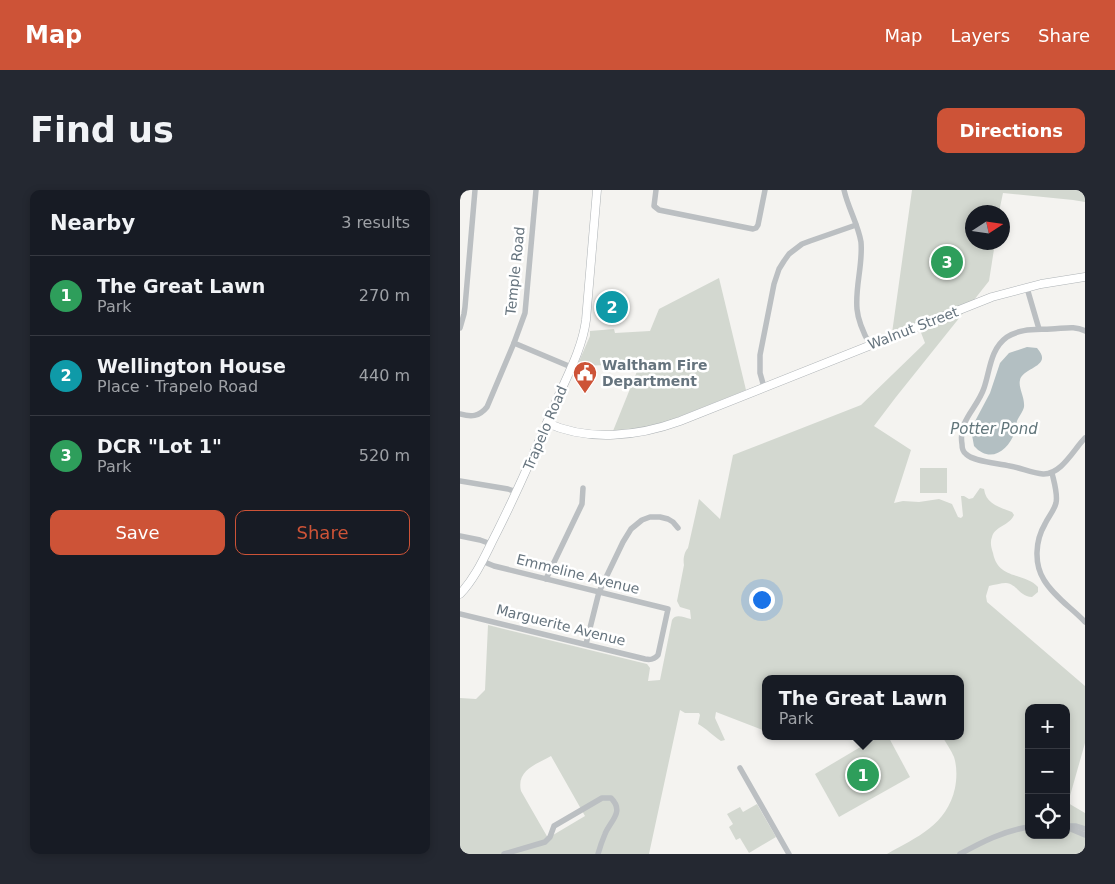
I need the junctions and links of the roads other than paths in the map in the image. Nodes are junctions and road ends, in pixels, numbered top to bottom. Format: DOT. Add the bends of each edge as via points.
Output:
graph roads {
  1 [pos="475,190"];
  2 [pos="536,190"];
  3 [pos="597,190"];
  4 [pos="656,190"];
  5 [pos="765,190"];
  6 [pos="844,190"];
  7 [pos="856,225"];
  8 [pos="1085,277"];
  9 [pos="1026,288"];
  10 [pos="460,328"];
  11 [pos="1039,329"];
  12 [pos="1085,330"];
  13 [pos="514,343"];
  14 [pos="870,346"];
  15 [pos="571,367"];
  16 [pos="764,387"];
  17 [pos="460,414"];
  18 [pos="547,424"];
  19 [pos="1085,438"];
  20 [pos="1052,472"];
  21 [pos="460,481"];
  22 [pos="583,488"];
  23 [pos="517,492"];
  24 [pos="678,528"];
  25 [pos="460,536"];
  26 [pos="491,544"];
  27 [pos="482,561"];
  28 [pos="546,578"];
  29 [pos="600,592"];
  30 [pos="460,594"];
  31 [pos="460,614"];
  32 [pos="1085,622"];
  33 [pos="586,644"];
  34 [pos="656,658"];
  35 [pos="740,768"];
  36 [pos="1070,827"];
  37 [pos="1025,828"];
  38 [pos="1070,829"];
  39 [pos="1085,829"];
  40 [pos="1085,835"];
  41 [pos="504,854"];
  42 [pos="598,854"];
  43 [pos="789,854"];
  44 [pos="960,854"];
  1 -- 10 [label="street" via="465,307"];
  2 -- 13 [label="street, Temple Road" via="526,303"];
  3 -- 15 [label="street, Trapelo Road" via="584,328"];
  4 -- 5 [label="street" via="654,206 659,210 753,229 758,225"];
  6 -- 7 [label="street"];
  7 -- 14 [label="street" via="861,257 857,311"];
  7 -- 16 [label="street" via="802,244 779,269 760,355"];
  8 -- 9 [label="street, Walnut Street"];
  9 -- 11 [label="street"];
  9 -- 14 [label="street, Walnut Street" via="990,298"];
  11 -- 12 [label="street" via="1073,327"];
  11 -- 20 [label="street" via="1016,332 995,351 984,389 963,426 962,448 965,454 980,460 1042,474"];
  13 -- 15 [label="street"];
  13 -- 17 [label="street, Temple Road" via="487,407 478,415"];
  14 -- 16 [label="street, Walnut Street"];
  15 -- 18 [label="street, Trapelo Road"];
  16 -- 18 [label="street, Walnut Street" via="675,423 634,433 589,434"];
  18 -- 23 [label="street, Trapelo Road"];
  19 -- 20 [label="street" via="1059,469"];
  20 -- 32 [label="street" via="1056,502 1038,540 1039,568 1043,580"];
  21 -- 23 [label="street"];
  22 -- 28 [label="street" via="582,504"];
  23 -- 26 [label="street, Trapelo Road"];
  24 -- 29 [label="street" via="673,522 660,517 650,517 635,524"];
  25 -- 26 [label="street"];
  26 -- 27 [label="street, Trapelo Road"];
  27 -- 28 [label="street, Emmeline Avenue"];
  27 -- 30 [label="street, Trapelo Road"];
  28 -- 29 [label="street, Emmeline Avenue"];
  29 -- 33 [label="street"];
  29 -- 34 [label="street, Emmeline Avenue" via="668,609"];
  31 -- 33 [label="street, Marguerite Avenue"];
  33 -- 34 [label="street, Marguerite Avenue" via="645,659"];
  35 -- 43 [label="street"];
  36 -- 39 [label="street"];
  37 -- 44 [label="street" via="998,835"];
  38 -- 40 [label="street"];
  41 -- 42 [label="street" via="545,842 554,826 607,797 613,800 617,814 605,833"];
}
